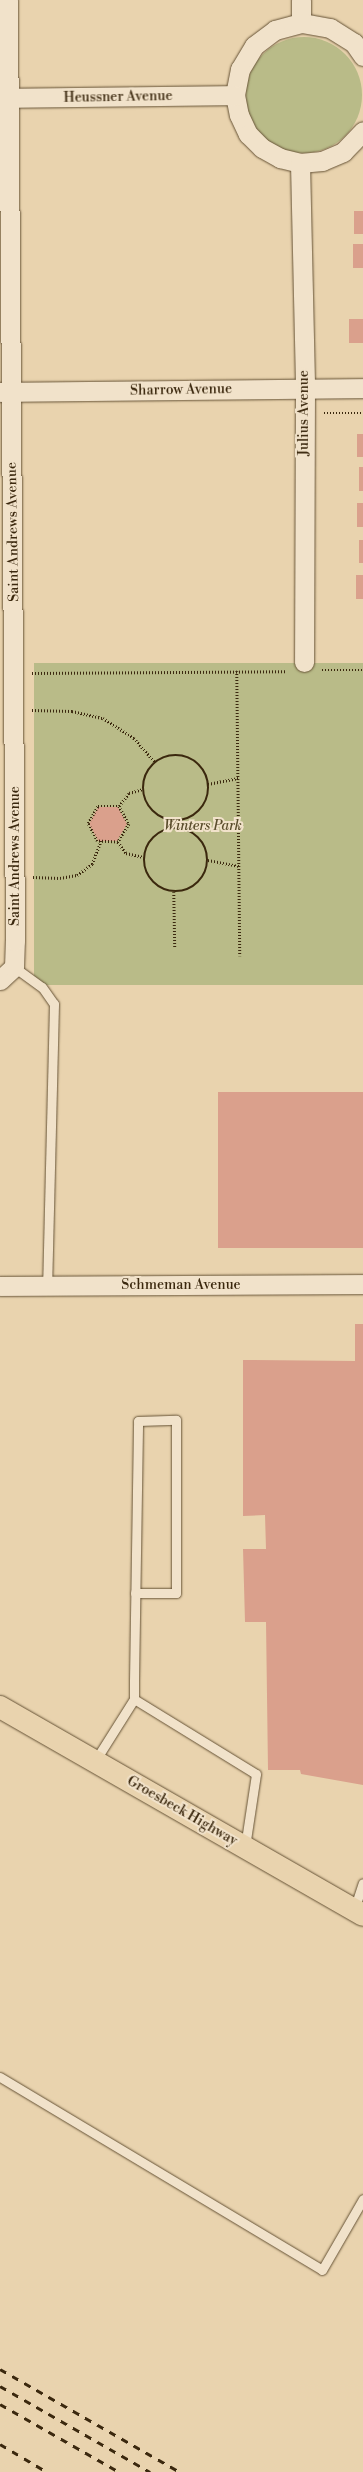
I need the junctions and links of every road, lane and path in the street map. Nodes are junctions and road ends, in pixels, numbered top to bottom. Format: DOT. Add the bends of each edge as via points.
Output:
graph roads {
  1 [pos="8,0"];
  2 [pos="301,0"];
  3 [pos="301,23"];
  4 [pos="363,56"];
  5 [pos="235,95"];
  6 [pos="4,98"];
  7 [pos="363,131"];
  8 [pos="300,163"];
  9 [pos="363,388"];
  10 [pos="305,389"];
  11 [pos="6,392"];
  12 [pos="324,413"];
  13 [pos="363,413"];
  14 [pos="304,668"];
  15 [pos="363,670"];
  16 [pos="237,671"];
  17 [pos="32,673"];
  18 [pos="7,686"];
  19 [pos="32,710"];
  20 [pos="155,762"];
  21 [pos="238,778"];
  22 [pos="208,784"];
  23 [pos="143,789"];
  24 [pos="119,806"];
  25 [pos="176,821"];
  26 [pos="176,827"];
  27 [pos="101,842"];
  28 [pos="118,842"];
  29 [pos="144,857"];
  30 [pos="208,860"];
  31 [pos="239,866"];
  32 [pos="33,877"];
  33 [pos="174,892"];
  34 [pos="175,948"];
  35 [pos="240,956"];
  36 [pos="14,967"];
  37 [pos="0,980"];
  38 [pos="363,1284"];
  39 [pos="0,1286"];
  40 [pos="47,1286"];
  41 [pos="135,1593"];
  42 [pos="134,1699"];
  43 [pos="0,1707"];
  44 [pos="95,1761"];
  45 [pos="245,1847"];
  46 [pos="363,1883"];
  47 [pos="358,1912"];
  48 [pos="0,2077"];
  49 [pos="363,2199"];
  1 -- 6 [label="street, Saint Andrews Avenue"];
  2 -- 3 [label="street"];
  3 -- 4 [label="street" via="330,28 354,43"];
  3 -- 5 [label="street" via="275,30 254,46 240,69"];
  5 -- 6 [label="street, Heussner Avenue"];
  5 -- 8 [label="street" via="239,115 248,134 262,148 280,158"];
  6 -- 11 [label="street, Saint Andrews Avenue"];
  7 -- 8 [label="street" via="342,152 322,161"];
  8 -- 10 [label="street, Julius Avenue"];
  9 -- 10 [label="street, Sharrow Avenue"];
  10 -- 11 [label="street, Sharrow Avenue"];
  10 -- 14 [label="street, Julius Avenue"];
  11 -- 18 [label="street, Saint Andrews Avenue"];
  12 -- 13 [label="path"];
  14 -- 15 [label="path"];
  14 -- 16 [label="path"];
  16 -- 17 [label="path"];
  16 -- 21 [label="path"];
  18 -- 36 [label="street, Saint Andrews Avenue"];
  19 -- 20 [label="path" via="72,711 103,718 134,738"];
  20 -- 22 [label="path" via="170,755 192,759 201,766"];
  20 -- 23 [label="path" via="145,776"];
  21 -- 22 [label="path"];
  21 -- 31 [label="path"];
  22 -- 25 [label="path" via="203,806 196,814"];
  23 -- 24 [label="path" via="129,793"];
  23 -- 25 [label="path" via="149,807 157,815"];
  24 -- 27 [label="path" via="98,806 88,823 97,841"];
  24 -- 28 [label="path" via="128,824"];
  25 -- 26 [label="path"];
  26 -- 29 [label="path" via="157,834 150,841"];
  26 -- 30 [label="path" via="186,829 199,837 207,850"];
  27 -- 28 [label="path"];
  27 -- 32 [label="path" via="92,864 77,875 60,878"];
  28 -- 29 [label="path" via="126,853"];
  29 -- 33 [label="path" via="151,881 160,888"];
  30 -- 31 [label="path"];
  30 -- 33 [label="path" via="200,881 192,888"];
  31 -- 35 [label="path"];
  33 -- 34 [label="path"];
  36 -- 37 [label="street"];
  36 -- 40 [label="lane" via="42,987 54,1004"];
  38 -- 40 [label="street, Schmeman Avenue"];
  39 -- 40 [label="street, Schmeman Avenue"];
  41 -- 41 [label="lane" via="138,1421 176,1420 176,1593"];
  41 -- 42 [label="lane"];
  42 -- 44 [label="lane"];
  42 -- 45 [label="lane" via="256,1774"];
  43 -- 44 [label="main road, Groesbeck Highway"];
  44 -- 45 [label="main road, Groesbeck Highway"];
  45 -- 47 [label="main road, Groesbeck Highway"];
  46 -- 47 [label="lane"];
  48 -- 49 [label="lane" via="322,2270"];
}
